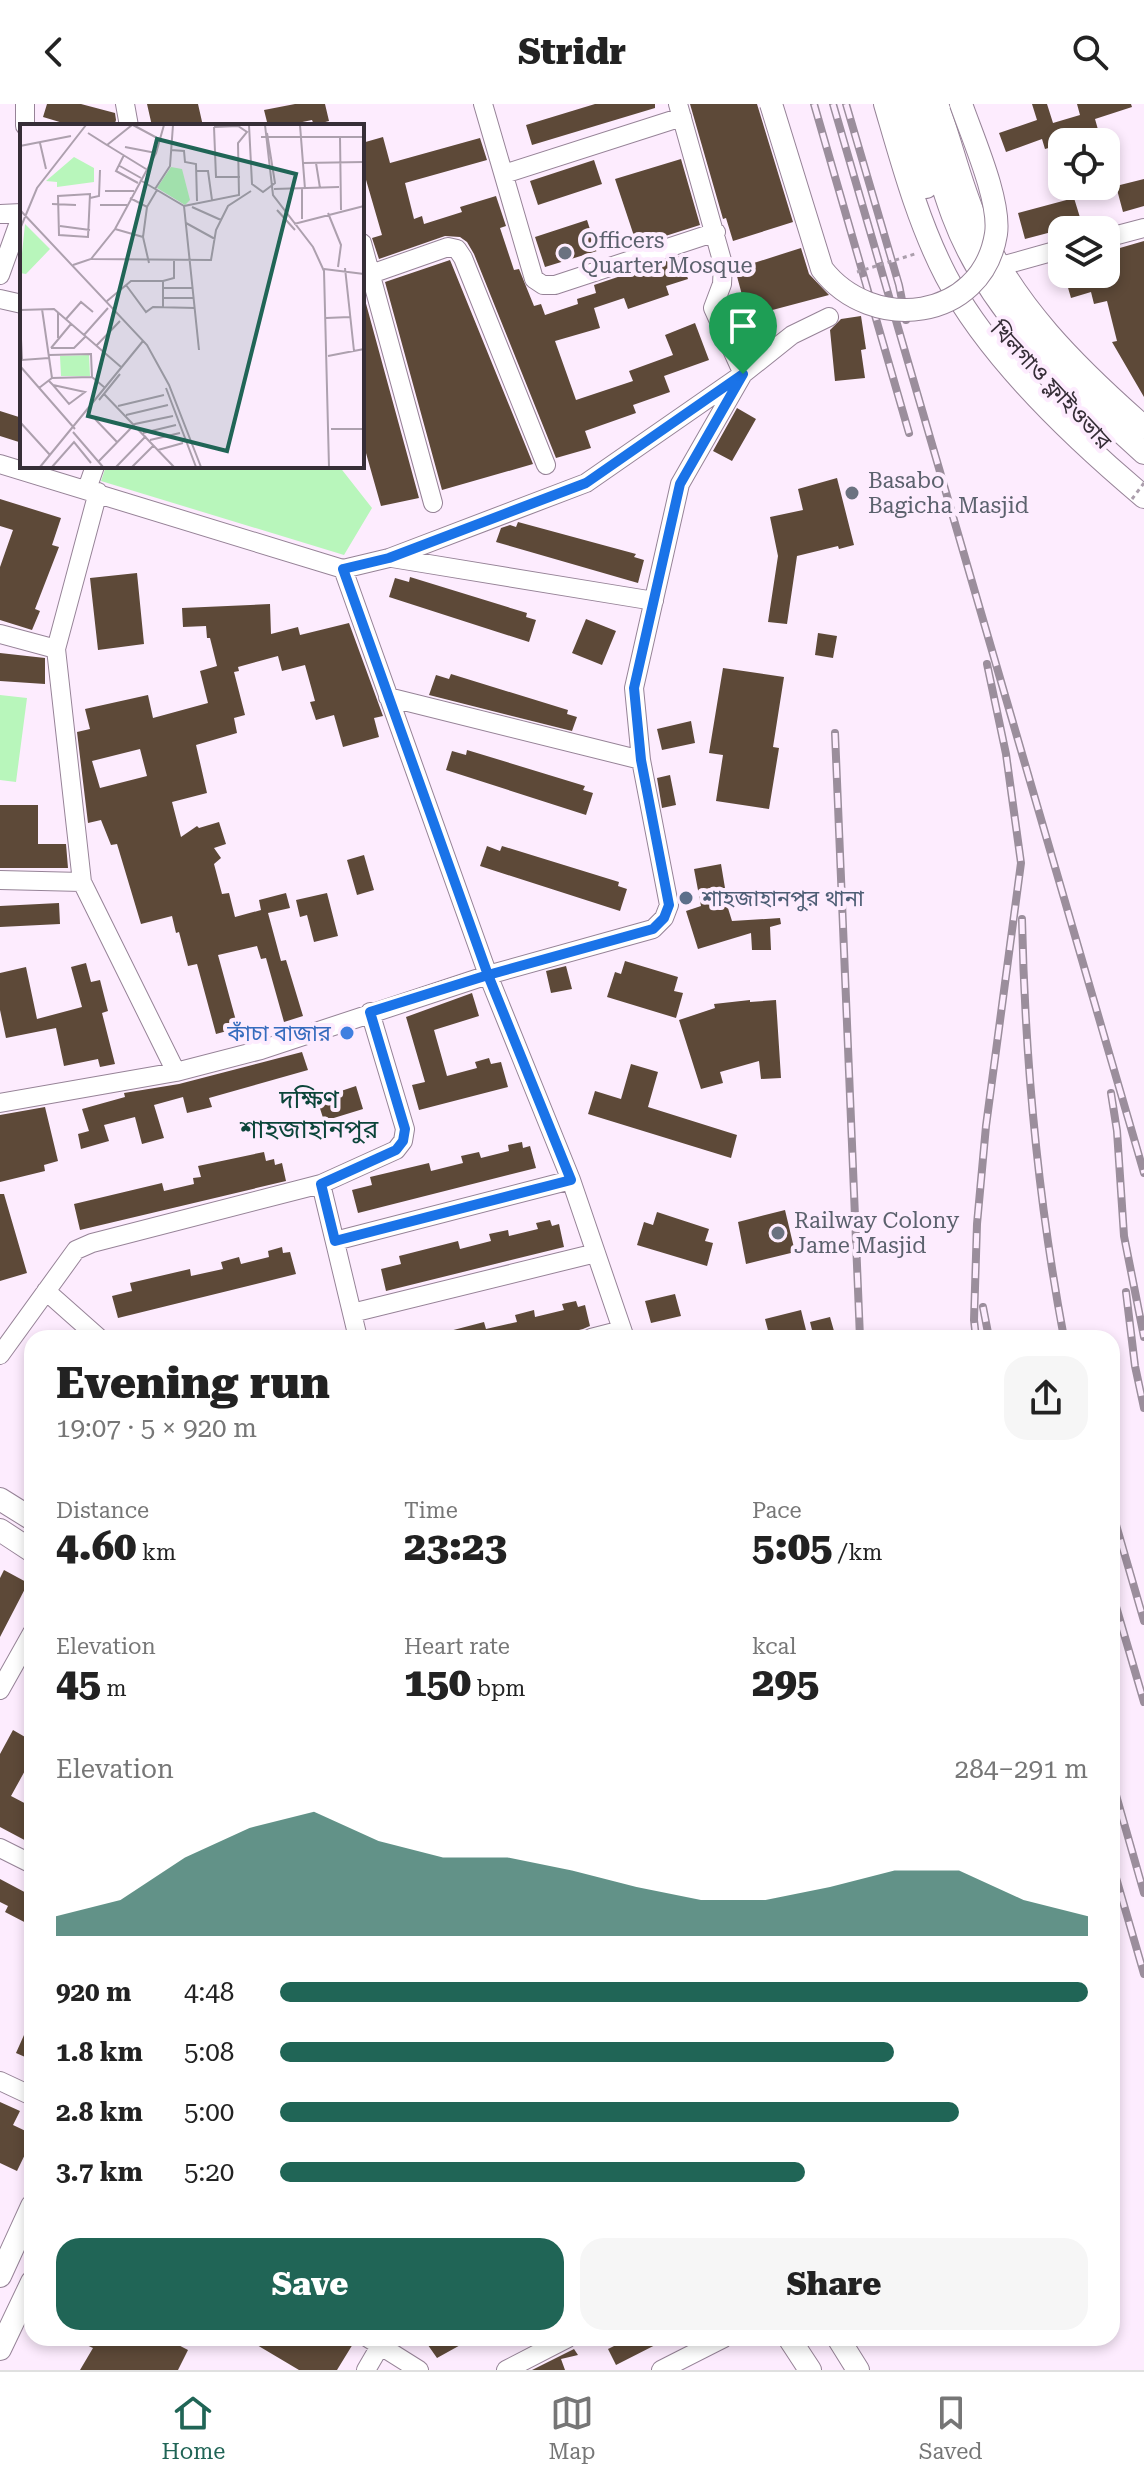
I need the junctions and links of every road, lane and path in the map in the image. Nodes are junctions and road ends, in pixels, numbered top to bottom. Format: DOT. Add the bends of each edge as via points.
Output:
graph roads {
  1 [pos="125,104"];
  2 [pos="483,104"];
  3 [pos="771,104"];
  4 [pos="885,104"];
  5 [pos="901,104"];
  6 [pos="918,104"];
  7 [pos="937,104"];
  8 [pos="961,104"];
  9 [pos="680,110"];
  10 [pos="129,124"];
  11 [pos="504,174"];
  12 [pos="20,213"];
  13 [pos="0,214"];
  14 [pos="20,219"];
  15 [pos="1144,228"];
  16 [pos="716,232"];
  17 [pos="1120,234"];
  18 [pos="364,250"];
  19 [pos="918,253"];
  20 [pos="1048,253"];
  21 [pos="1001,266"];
  22 [pos="371,274"];
  23 [pos="0,275"];
  24 [pos="850,275"];
  25 [pos="0,299"];
  26 [pos="20,304"];
  27 [pos="829,317"];
  28 [pos="743,374"];
  29 [pos="1144,427"];
  30 [pos="1144,453"];
  31 [pos="0,464"];
  32 [pos="546,465"];
  33 [pos="95,468"];
  34 [pos="1144,480"];
  35 [pos="92,491"];
  36 [pos="1138,498"];
  37 [pos="433,503"];
  38 [pos="389,558"];
  39 [pos="343,569"];
  40 [pos="654,601"];
  41 [pos="0,634"];
  42 [pos="56,649"];
  43 [pos="388,697"];
  44 [pos="641,760"];
  45 [pos="0,880"];
  46 [pos="82,882"];
  47 [pos="488,975"];
  48 [pos="370,1012"];
  49 [pos="176,1072"];
  50 [pos="0,1103"];
  51 [pos="571,1180"];
  52 [pos="321,1184"];
  53 [pos="335,1241"];
  54 [pos="596,1253"];
  55 [pos="46,1291"];
  56 [pos="352,1313"];
  57 [pos="90,1330"];
  58 [pos="356,1330"];
  59 [pos="623,1330"];
  60 [pos="0,1355"];
  61 [pos="0,1499"];
  62 [pos="24,1514"];
  63 [pos="0,1530"];
  64 [pos="24,1546"];
  65 [pos="24,1647"];
  66 [pos="0,1690"];
  67 [pos="0,1848"];
  68 [pos="24,1860"];
  69 [pos="0,2081"];
  70 [pos="24,2092"];
  71 [pos="24,2224"];
  72 [pos="0,2276"];
  73 [pos="24,2299"];
  74 [pos="378,2346"];
  75 [pos="388,2346"];
  76 [pos="552,2346"];
  77 [pos="708,2346"];
  78 [pos="794,2346"];
  79 [pos="843,2346"];
  80 [pos="0,2349"];
  81 [pos="366,2370"];
  82 [pos="419,2370"];
  83 [pos="506,2370"];
  84 [pos="661,2370"];
  85 [pos="810,2370"];
  86 [pos="858,2370"];
  1 -- 10 [label="street"];
  2 -- 11 [label="street"];
  3 -- 8 [label="main road, bridge" via="822,269 856,300 900,312 950,299 978,277 997,233 994,200"];
  4 -- 36 [label="main road" via="918,209 948,279 1021,378"];
  5 -- 34 [label="main road, খিলগাও ফ্লাইওভার" via="942,233 988,319 1080,420"];
  6 -- 30 [label="main road, খিলগাও ফ্লাইওভার" via="953,217 992,290 1062,376"];
  7 -- 21 [label="main road" via="975,219"];
  9 -- 11 [label="street"];
  9 -- 16 [label="street"];
  11 -- 16 [label="street" via="534,279 543,285"];
  12 -- 13 [label="street"];
  14 -- 23 [label="street"];
  15 -- 17 [label="street"];
  16 -- 28 [label="street" via="723,264 713,308"];
  18 -- 22 [label="street"];
  19 -- 24 [label="path, bridge"];
  20 -- 21 [label="street"];
  21 -- 29 [label="main road" via="1043,330"];
  22 -- 32 [label="street" via="448,247 457,249"];
  22 -- 37 [label="street"];
  25 -- 26 [label="street"];
  27 -- 28 [label="street" via="792,335"];
  28 -- 38 [label="street" via="586,483"];
  28 -- 40 [label="street" via="680,484"];
  31 -- 35 [label="street"];
  33 -- 35 [label="street"];
  34 -- 36 [label="path, bridge"];
  35 -- 39 [label="street"];
  35 -- 42 [label="street"];
  38 -- 39 [label="street"];
  38 -- 40 [label="street"];
  39 -- 43 [label="street"];
  40 -- 44 [label="street" via="634,688"];
  41 -- 42 [label="street"];
  42 -- 46 [label="street"];
  43 -- 44 [label="street"];
  43 -- 47 [label="street"];
  44 -- 47 [label="street" via="669,905 664,918 653,929"];
  45 -- 46 [label="street"];
  46 -- 49 [label="street"];
  47 -- 48 [label="street"];
  47 -- 51 [label="street"];
  48 -- 49 [label="street" via="261,1050"];
  48 -- 52 [label="street" via="405,1129 403,1141 396,1150"];
  49 -- 50 [label="street"];
  51 -- 53 [label="street"];
  51 -- 54 [label="street"];
  52 -- 53 [label="street"];
  52 -- 55 [label="street" via="92,1243 76,1250"];
  53 -- 56 [label="street"];
  54 -- 56 [label="street"];
  54 -- 59 [label="street"];
  55 -- 57 [label="street"];
  55 -- 60 [label="street"];
  56 -- 58 [label="street"];
  61 -- 62 [label="main road"];
  63 -- 64 [label="main road"];
  65 -- 66 [label="street"];
  67 -- 68 [label="street"];
  69 -- 70 [label="street"];
  71 -- 72 [label="main road"];
  73 -- 80 [label="main road"];
  74 -- 81 [label="street"];
  75 -- 82 [label="street"];
  76 -- 83 [label="street"];
  77 -- 84 [label="street"];
  78 -- 85 [label="main road"];
  79 -- 86 [label="main road"];
}
